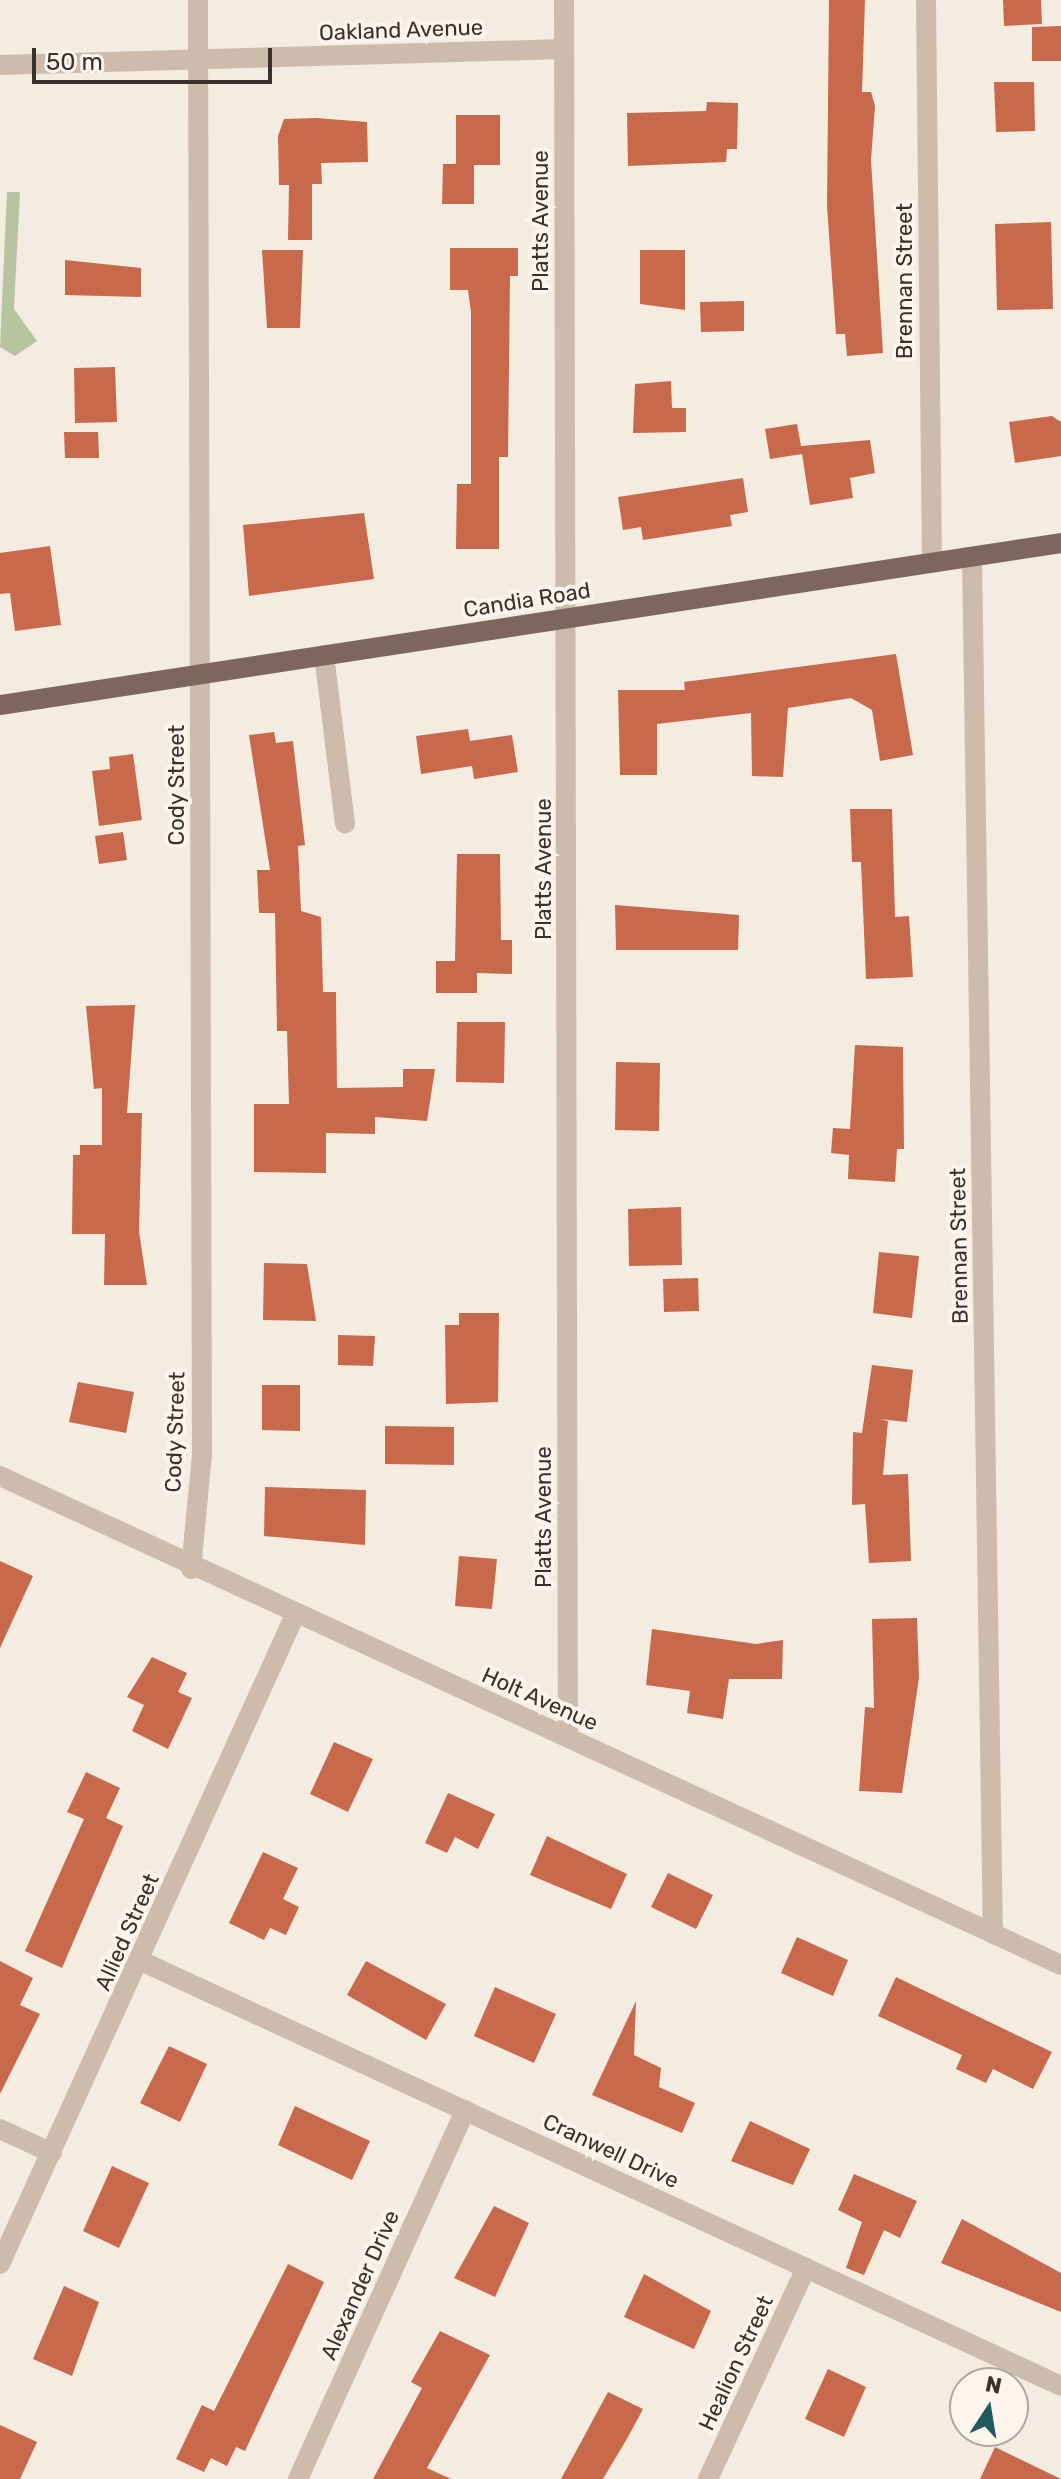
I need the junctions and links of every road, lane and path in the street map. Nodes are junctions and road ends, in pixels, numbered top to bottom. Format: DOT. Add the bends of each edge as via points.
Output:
graph roads {
  1 [pos="198,0"];
  2 [pos="564,0"];
  3 [pos="926,0"];
  4 [pos="564,49"];
  5 [pos="198,61"];
  6 [pos="0,65"];
  7 [pos="1061,543"];
  8 [pos="972,557"];
  9 [pos="932,562"];
  10 [pos="568,618"];
  11 [pos="324,655"];
  12 [pos="201,674"];
  13 [pos="0,705"];
  14 [pos="345,824"];
  15 [pos="0,1476"];
  16 [pos="191,1569"];
  17 [pos="294,1617"];
  18 [pos="568,1737"];
  19 [pos="993,1934"];
  20 [pos="141,1961"];
  21 [pos="1061,1965"];
  22 [pos="465,2110"];
  23 [pos="0,2129"];
  24 [pos="52,2153"];
  25 [pos="0,2264"];
  26 [pos="806,2268"];
  27 [pos="1061,2386"];
  28 [pos="298,2479"];
  29 [pos="708,2479"];
  1 -- 5 [label="street, Cody Street"];
  2 -- 4 [label="street, Platts Avenue"];
  3 -- 9 [label="street, Brennan Street"];
  4 -- 5 [label="street, Oakland Avenue"];
  4 -- 10 [label="street, Platts Avenue"];
  5 -- 6 [label="street, Oakland Avenue"];
  5 -- 12 [label="street, Cody Street"];
  7 -- 8 [label="main road, Candia Road"];
  8 -- 9 [label="main road, Candia Road"];
  8 -- 19 [label="street, Brennan Street"];
  9 -- 10 [label="main road, Candia Road"];
  10 -- 11 [label="main road, Candia Road"];
  10 -- 18 [label="street, Platts Avenue"];
  11 -- 12 [label="main road, Candia Road"];
  11 -- 14 [label="street"];
  12 -- 13 [label="main road, Candia Road"];
  12 -- 16 [label="street, Cody Street" via="202,1455"];
  15 -- 16 [label="street, Holt Avenue"];
  16 -- 17 [label="street, Holt Avenue"];
  17 -- 18 [label="street, Holt Avenue"];
  17 -- 20 [label="street, Allied Street"];
  18 -- 19 [label="street, Holt Avenue"];
  19 -- 21 [label="street, Holt Avenue"];
  20 -- 22 [label="street, Cranwell Drive"];
  20 -- 24 [label="street, Allied Street"];
  22 -- 26 [label="street, Cranwell Drive"];
  22 -- 28 [label="street, Alexander Drive"];
  23 -- 24 [label="street"];
  24 -- 25 [label="street, Allied Street"];
  26 -- 27 [label="street, Cranwell Drive"];
  26 -- 29 [label="street, Healion Street"];
}
